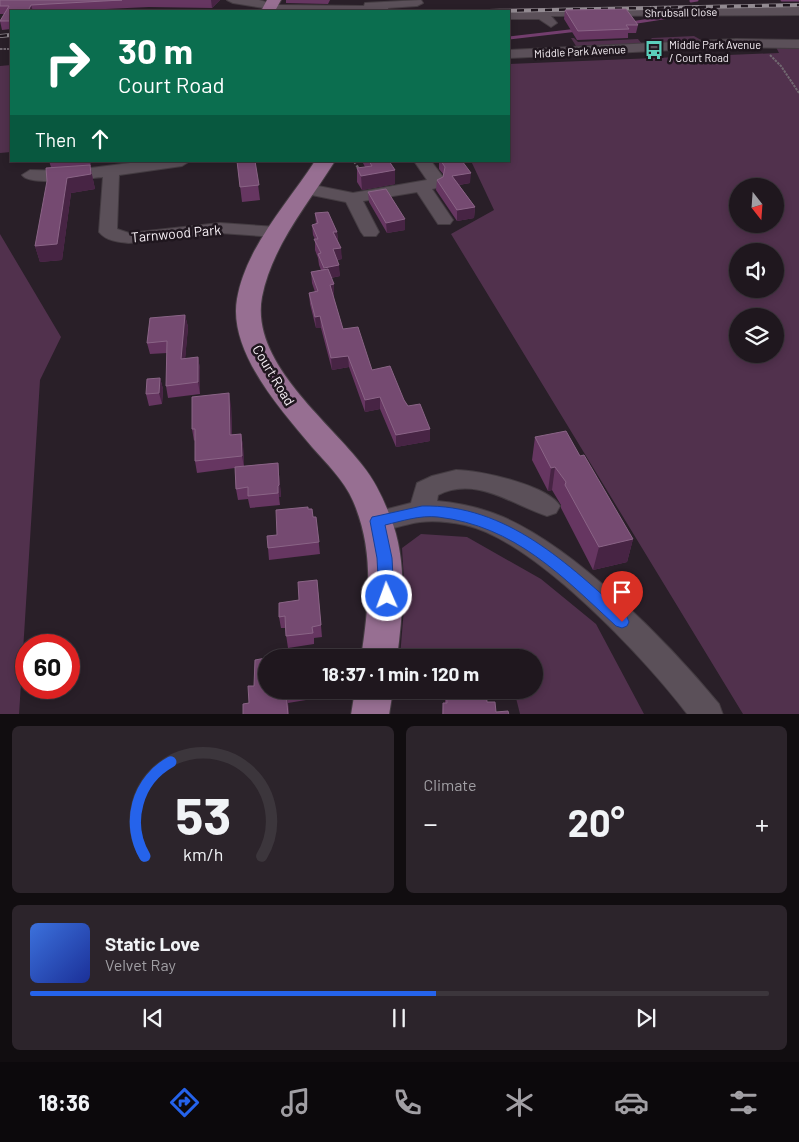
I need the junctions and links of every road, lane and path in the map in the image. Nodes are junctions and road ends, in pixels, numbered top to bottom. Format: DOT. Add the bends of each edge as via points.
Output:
graph roads {
  1 [pos="233,0"];
  2 [pos="415,0"];
  3 [pos="271,6"];
  4 [pos="677,11"];
  5 [pos="799,11"];
  6 [pos="510,16"];
  7 [pos="698,31"];
  8 [pos="799,44"];
  9 [pos="712,45"];
  10 [pos="652,47"];
  11 [pos="510,54"];
  12 [pos="770,55"];
  13 [pos="799,93"];
  14 [pos="175,162"];
  15 [pos="324,162"];
  16 [pos="355,162"];
  17 [pos="429,162"];
  18 [pos="111,171"];
  19 [pos="362,174"];
  20 [pos="30,176"];
  21 [pos="422,188"];
  22 [pos="308,189"];
  23 [pos="353,198"];
  24 [pos="444,220"];
  25 [pos="277,232"];
  26 [pos="370,232"];
  27 [pos="547,506"];
  28 [pos="429,512"];
  29 [pos="377,521"];
  30 [pos="380,649"];
  31 [pos="372,699"];
  32 [pos="370,714"];
  33 [pos="708,714"];
  1 -- 3 [label="street"];
  2 -- 3 [label="street" via="417,3 381,4 383,10"];
  4 -- 5 [label="street, Shrubsall Close"];
  4 -- 6 [label="street, Shrubsall Close" via="548,13 547,19"];
  4 -- 7 [label="street"];
  7 -- 9 [label="street"];
  7 -- 10 [label="street, Middle Park Avenue" via="643,38"];
  8 -- 9 [label="street, Middle Park Avenue"];
  9 -- 10 [label="street, Middle Park Avenue"];
  10 -- 11 [label="street, Middle Park Avenue"];
  12 -- 13 [label="path"];
  14 -- 18 [label="street"];
  15 -- 22 [label="main road, Court Road"];
  16 -- 19 [label="path"];
  17 -- 21 [label="street" via="437,181"];
  18 -- 20 [label="street"];
  18 -- 25 [label="street, Tarnwood Park" via="107,227 112,236 129,238 220,228"];
  21 -- 23 [label="street"];
  21 -- 24 [label="street"];
  22 -- 23 [label="street"];
  22 -- 25 [label="main road, Court Road"];
  23 -- 26 [label="street"];
  25 -- 29 [label="main road, Court Road" via="257,275 248,319 250,332 292,406 354,477"];
  27 -- 28 [label="street" via="500,485 452,480 426,490"];
  28 -- 29 [label="street"];
  28 -- 33 [label="street" via="495,524 526,541 594,596 671,669"];
  29 -- 30 [label="main road, Court Road" via="387,584"];
  31 -- 32 [label="main road"];
}
